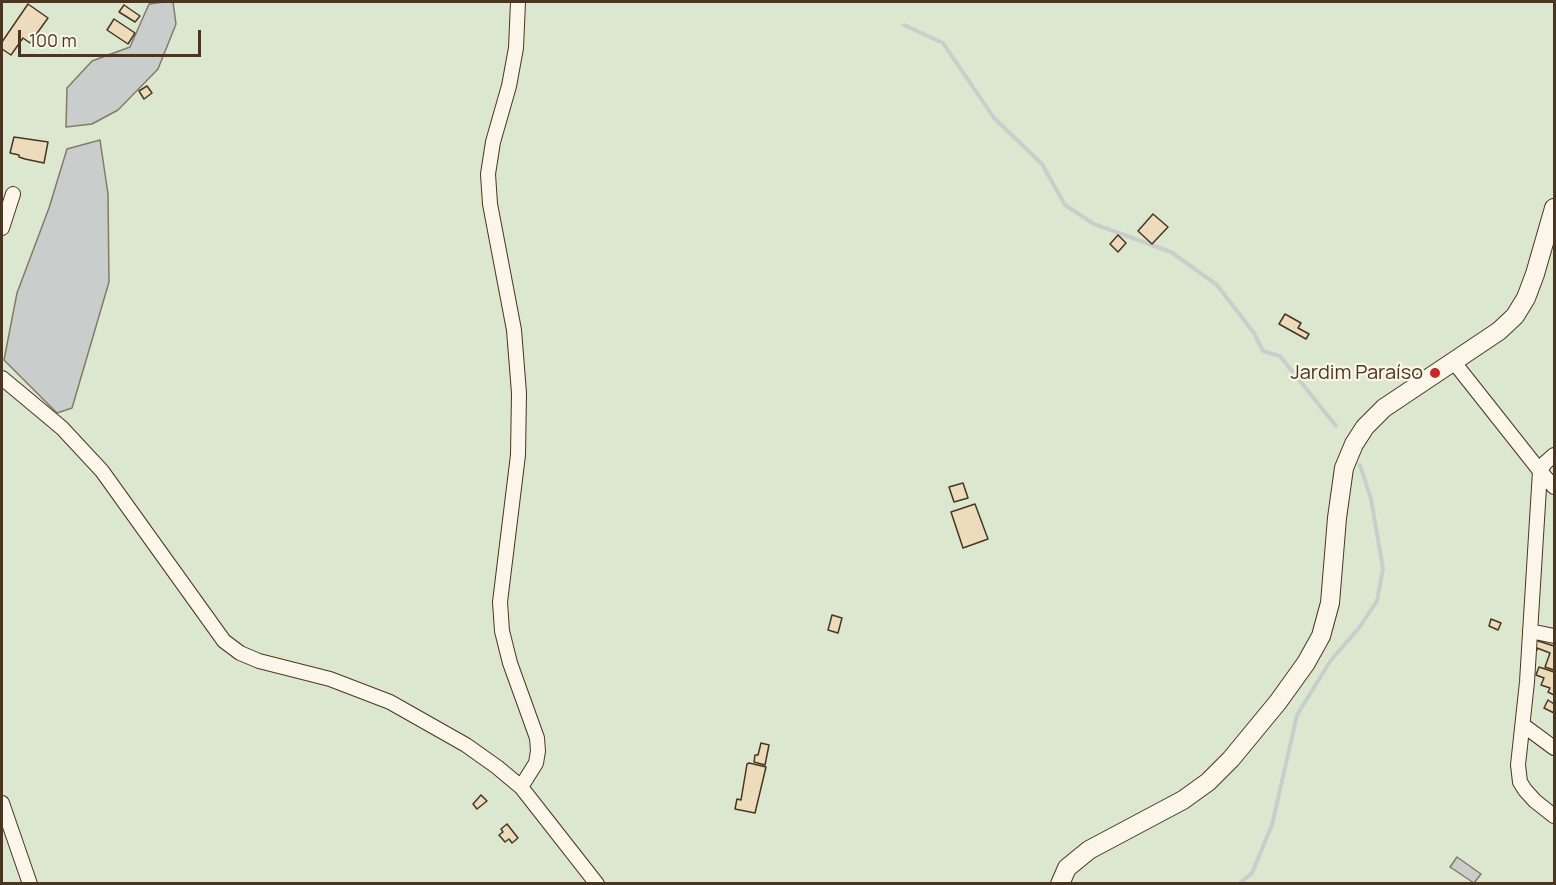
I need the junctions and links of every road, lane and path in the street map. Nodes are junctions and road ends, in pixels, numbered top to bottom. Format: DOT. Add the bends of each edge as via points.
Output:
graph roads {
  1 [pos="518,2"];
  2 [pos="13,194"];
  3 [pos="1554,208"];
  4 [pos="2,228"];
  5 [pos="1454,361"];
  6 [pos="2,378"];
  7 [pos="1554,455"];
  8 [pos="1540,471"];
  9 [pos="1554,487"];
  10 [pos="1530,631"];
  11 [pos="1554,636"];
  12 [pos="1523,725"];
  13 [pos="1554,748"];
  14 [pos="521,788"];
  15 [pos="2,802"];
  16 [pos="1554,816"];
  17 [pos="30,884"];
  18 [pos="597,884"];
  19 [pos="1060,884"];
  1 -- 14 [label="street" via="516,48 488,174 514,330 519,393 518,455 500,602 510,663 537,738 536,763"];
  2 -- 4 [label="street"];
  3 -- 5 [label="main road" via="1535,274 1515,316"];
  5 -- 8 [label="street"];
  5 -- 19 [label="main road" via="1384,408 1353,444 1344,468 1330,603 1306,663 1278,702 1208,782 1183,800 1089,850 1067,868"];
  6 -- 14 [label="street" via="62,428 102,471 224,642 259,661 330,679 390,702 466,745"];
  7 -- 8 [label="street"];
  8 -- 9 [label="street"];
  8 -- 10 [label="street"];
  10 -- 11 [label="street"];
  10 -- 12 [label="street"];
  12 -- 13 [label="street"];
  12 -- 16 [label="street" via="1520,783"];
  14 -- 18 [label="street"];
  15 -- 17 [label="street"];
}
